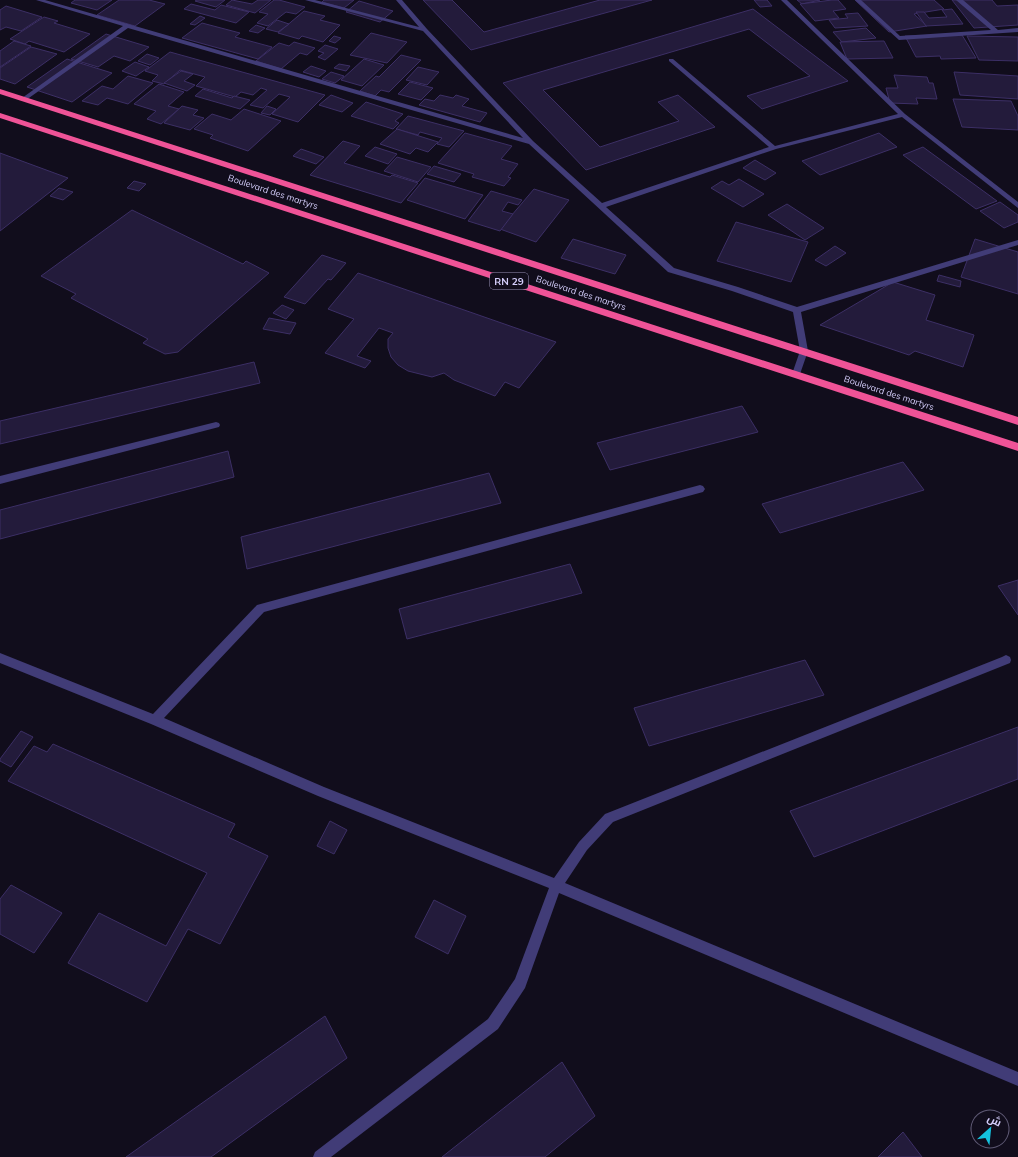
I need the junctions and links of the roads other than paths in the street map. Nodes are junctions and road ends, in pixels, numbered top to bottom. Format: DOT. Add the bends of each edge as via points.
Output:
graph roads {
  1 [pos="39,0"];
  2 [pos="308,0"];
  3 [pos="400,0"];
  4 [pos="784,0"];
  5 [pos="858,0"];
  6 [pos="959,0"];
  7 [pos="127,26"];
  8 [pos="425,30"];
  9 [pos="1018,30"];
  10 [pos="996,32"];
  11 [pos="671,60"];
  12 [pos="0,91"];
  13 [pos="24,99"];
  14 [pos="0,115"];
  15 [pos="903,115"];
  16 [pos="531,142"];
  17 [pos="774,148"];
  18 [pos="600,206"];
  19 [pos="1018,206"];
  20 [pos="1018,242"];
  21 [pos="797,310"];
  22 [pos="804,351"];
  23 [pos="796,374"];
  24 [pos="1018,421"];
  25 [pos="216,425"];
  26 [pos="1018,447"];
  27 [pos="0,480"];
  28 [pos="700,489"];
  29 [pos="0,658"];
  30 [pos="1006,660"];
  31 [pos="155,720"];
  32 [pos="556,885"];
  33 [pos="1018,1079"];
  34 [pos="320,1157"];
  1 -- 7 [label="street"];
  2 -- 8 [label="street"];
  3 -- 8 [label="street"];
  4 -- 15 [label="street"];
  5 -- 10 [label="street" via="899,38"];
  6 -- 10 [label="street"];
  7 -- 13 [label="street"];
  7 -- 16 [label="street"];
  8 -- 16 [label="street"];
  9 -- 10 [label="street"];
  11 -- 17 [label="street"];
  12 -- 13 [label="highway, Boulevard des martyrs / RN 29"];
  13 -- 22 [label="highway, Boulevard des martyrs / RN 29"];
  14 -- 23 [label="highway, Boulevard des martyrs / RN 29"];
  15 -- 17 [label="street"];
  15 -- 19 [label="street"];
  16 -- 18 [label="street"];
  17 -- 18 [label="street"];
  18 -- 21 [label="street" via="671,270"];
  20 -- 21 [label="street"];
  21 -- 22 [label="street"];
  22 -- 23 [label="street"];
  22 -- 24 [label="highway, Boulevard des martyrs / RN 29"];
  23 -- 26 [label="highway, Boulevard des martyrs / RN 29"];
  25 -- 27 [label="street"];
  28 -- 31 [label="street" via="261,608"];
  29 -- 31 [label="street"];
  30 -- 32 [label="street" via="609,818 583,846"];
  31 -- 32 [label="street" via="322,792"];
  32 -- 33 [label="street"];
  32 -- 34 [label="street" via="520,983 492,1024"];
}
